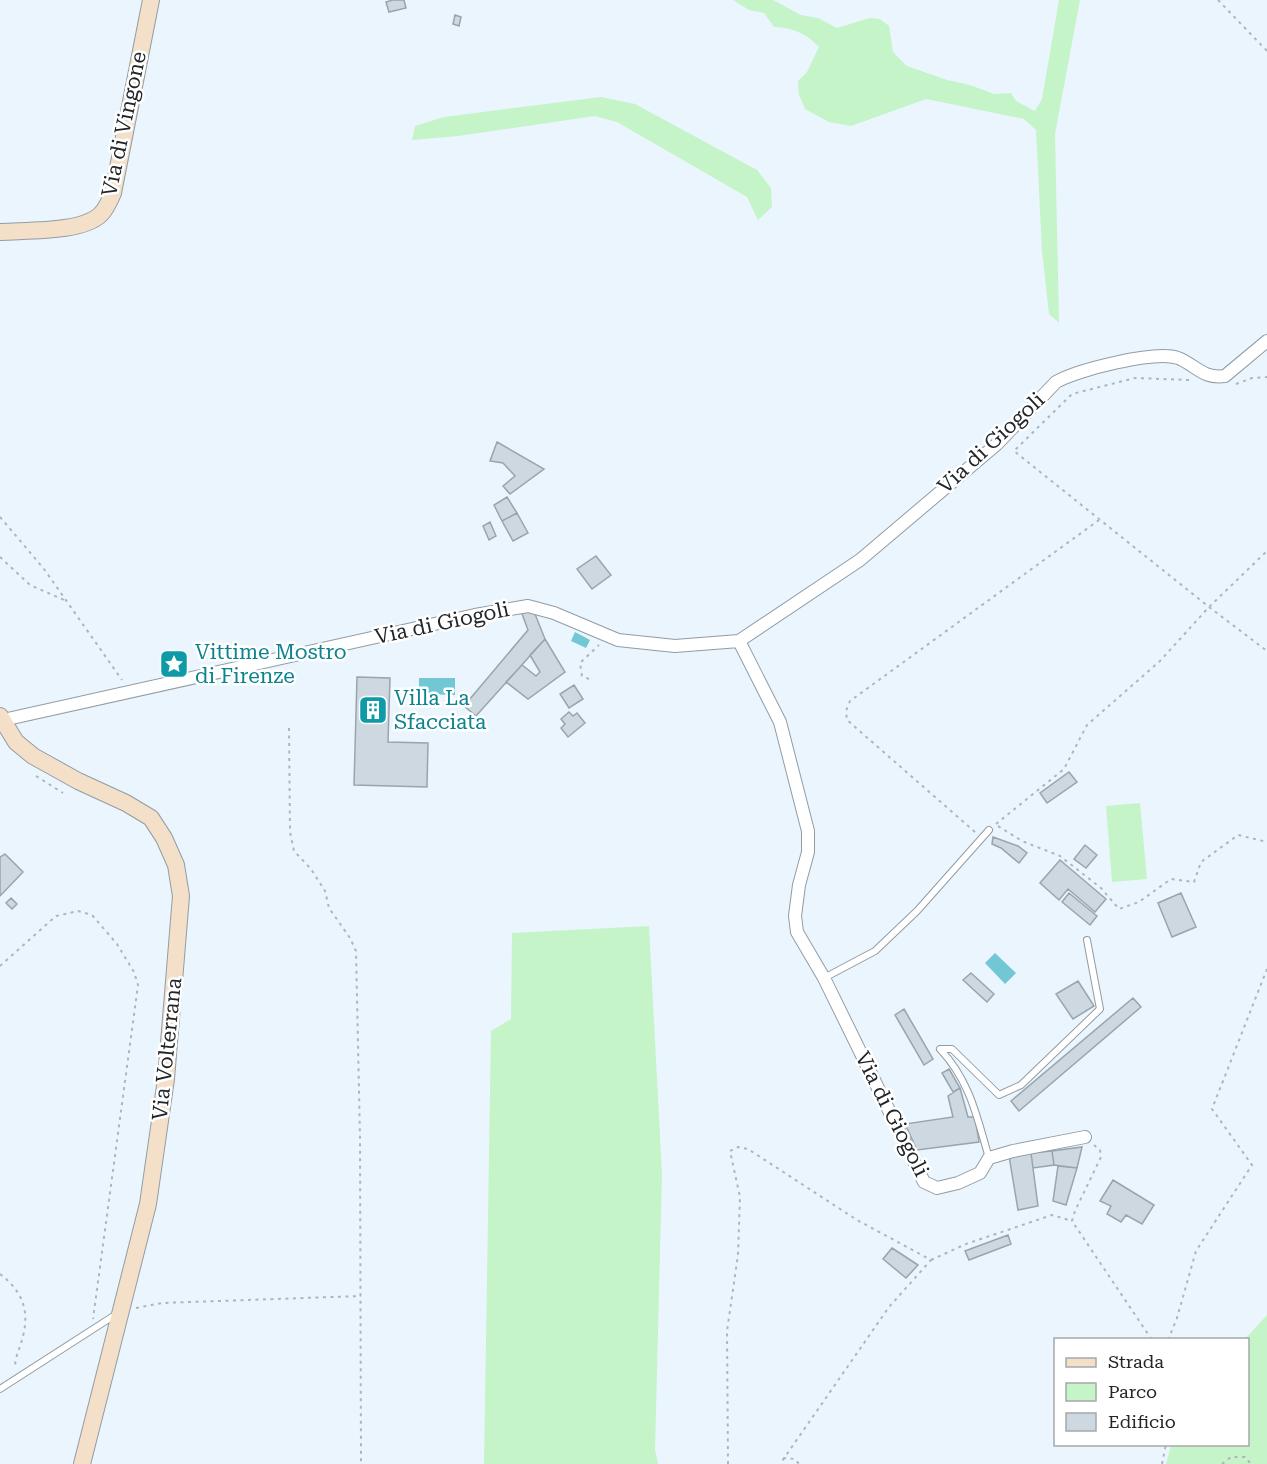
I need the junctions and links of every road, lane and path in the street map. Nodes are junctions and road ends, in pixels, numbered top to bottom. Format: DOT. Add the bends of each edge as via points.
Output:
graph roads {
  1 [pos="151,0"];
  2 [pos="1218,0"];
  3 [pos="1267,51"];
  4 [pos="0,232"];
  5 [pos="1267,341"];
  6 [pos="1267,377"];
  7 [pos="1196,382"];
  8 [pos="1235,384"];
  9 [pos="0,517"];
  10 [pos="1099,520"];
  11 [pos="1267,551"];
  12 [pos="0,557"];
  13 [pos="66,601"];
  14 [pos="1209,606"];
  15 [pos="604,634"];
  16 [pos="739,641"];
  17 [pos="1267,651"];
  18 [pos="589,679"];
  19 [pos="130,692"];
  20 [pos="1,718"];
  21 [pos="288,728"];
  22 [pos="996,824"];
  23 [pos="989,830"];
  24 [pos="982,838"];
  25 [pos="1267,842"];
  26 [pos="1087,940"];
  27 [pos="0,966"];
  28 [pos="1267,969"];
  29 [pos="824,978"];
  30 [pos="1085,1137"];
  31 [pos="990,1158"];
  32 [pos="1072,1221"];
  33 [pos="931,1260"];
  34 [pos="0,1274"];
  35 [pos="361,1296"];
  36 [pos="121,1312"];
  37 [pos="91,1331"];
  38 [pos="1151,1338"];
  39 [pos="1169,1338"];
  40 [pos="26,1372"];
  41 [pos="0,1389"];
  42 [pos="1166,1446"];
  43 [pos="783,1458"];
  44 [pos="82,1464"];
  45 [pos="361,1464"];
  46 [pos="728,1464"];
  47 [pos="780,1464"];
  48 [pos="799,1464"];
  49 [pos="1162,1464"];
  50 [pos="1222,1464"];
  51 [pos="1251,1464"];
  1 -- 4 [label="main road, Via di Vingone" via="113,193 102,213 90,223 69,227"];
  2 -- 3 [label="path"];
  5 -- 16 [label="street, Via di Giogoli" via="1225,376 1201,373 1178,358 1154,357 1097,367 1056,382 997,444 860,560"];
  6 -- 8 [label="path"];
  7 -- 10 [label="path" via="1185,378 1135,378 1072,393 1014,452"];
  9 -- 13 [label="path"];
  10 -- 14 [label="path"];
  10 -- 24 [label="path" via="850,701 846,711 847,720"];
  11 -- 14 [label="path"];
  12 -- 13 [label="path" via="30,585"];
  13 -- 19 [label="path"];
  14 -- 17 [label="path"];
  14 -- 22 [label="path" via="1160,661 1087,725 1064,769"];
  15 -- 16 [label="street, Via di Giogoli" via="618,640 675,646"];
  15 -- 18 [label="path" via="580,663 582,676"];
  15 -- 19 [label="street, Via di Giogoli" via="528,606"];
  16 -- 29 [label="street, Via di Giogoli" via="780,722 788,749 808,831 808,852 795,916 797,932"];
  19 -- 20 [label="street, Via di Giogoli"];
  20 -- 36 [label="main road, Via Volterrana" via="16,742 33,756 151,818 176,865 181,896 166,1079 148,1204"];
  21 -- 35 [label="path" via="290,832 294,851 325,891 329,908 356,951"];
  22 -- 23 [label="path"];
  22 -- 25 [label="path" via="1022,841 1060,856 1101,888 1119,909 1139,902 1171,879 1194,882 1201,862 1238,835"];
  23 -- 24 [label="lane"];
  24 -- 29 [label="lane" via="875,951"];
  26 -- 31 [label="lane" via="1100,1009 1021,1085 999,1095 952,1049 940,1049 955,1066 973,1102"];
  27 -- 37 [label="path" via="56,916 78,911 92,915 117,944 138,984"];
  28 -- 39 [label="path" via="1212,1109 1252,1164 1196,1251"];
  29 -- 31 [label="street, Via di Giogoli" via="924,1182 937,1188 958,1183 980,1173"];
  30 -- 31 [label="street, Via di Giogoli"];
  30 -- 32 [label="path" via="1100,1150 1101,1157"];
  32 -- 33 [label="path" via="1052,1215"];
  32 -- 38 [label="path"];
  33 -- 43 [label="path" via="889,1307"];
  33 -- 46 [label="path" via="857,1220 748,1149 738,1146 730,1151 740,1197 738,1255 726,1331"];
  34 -- 40 [label="path" via="19,1291 24,1303 23,1335 15,1363"];
  35 -- 36 [label="path" via="162,1303"];
  35 -- 45 [label="path"];
  36 -- 37 [label="lane"];
  36 -- 44 [label="main road, Via Volterrana"];
  37 -- 40 [label="lane"];
  40 -- 41 [label="lane"];
  42 -- 49 [label="path"];
  43 -- 47 [label="path"];
  43 -- 48 [label="path" via="795,1459"];
  50 -- 51 [label="path" via="1231,1457 1245,1457"];
}
